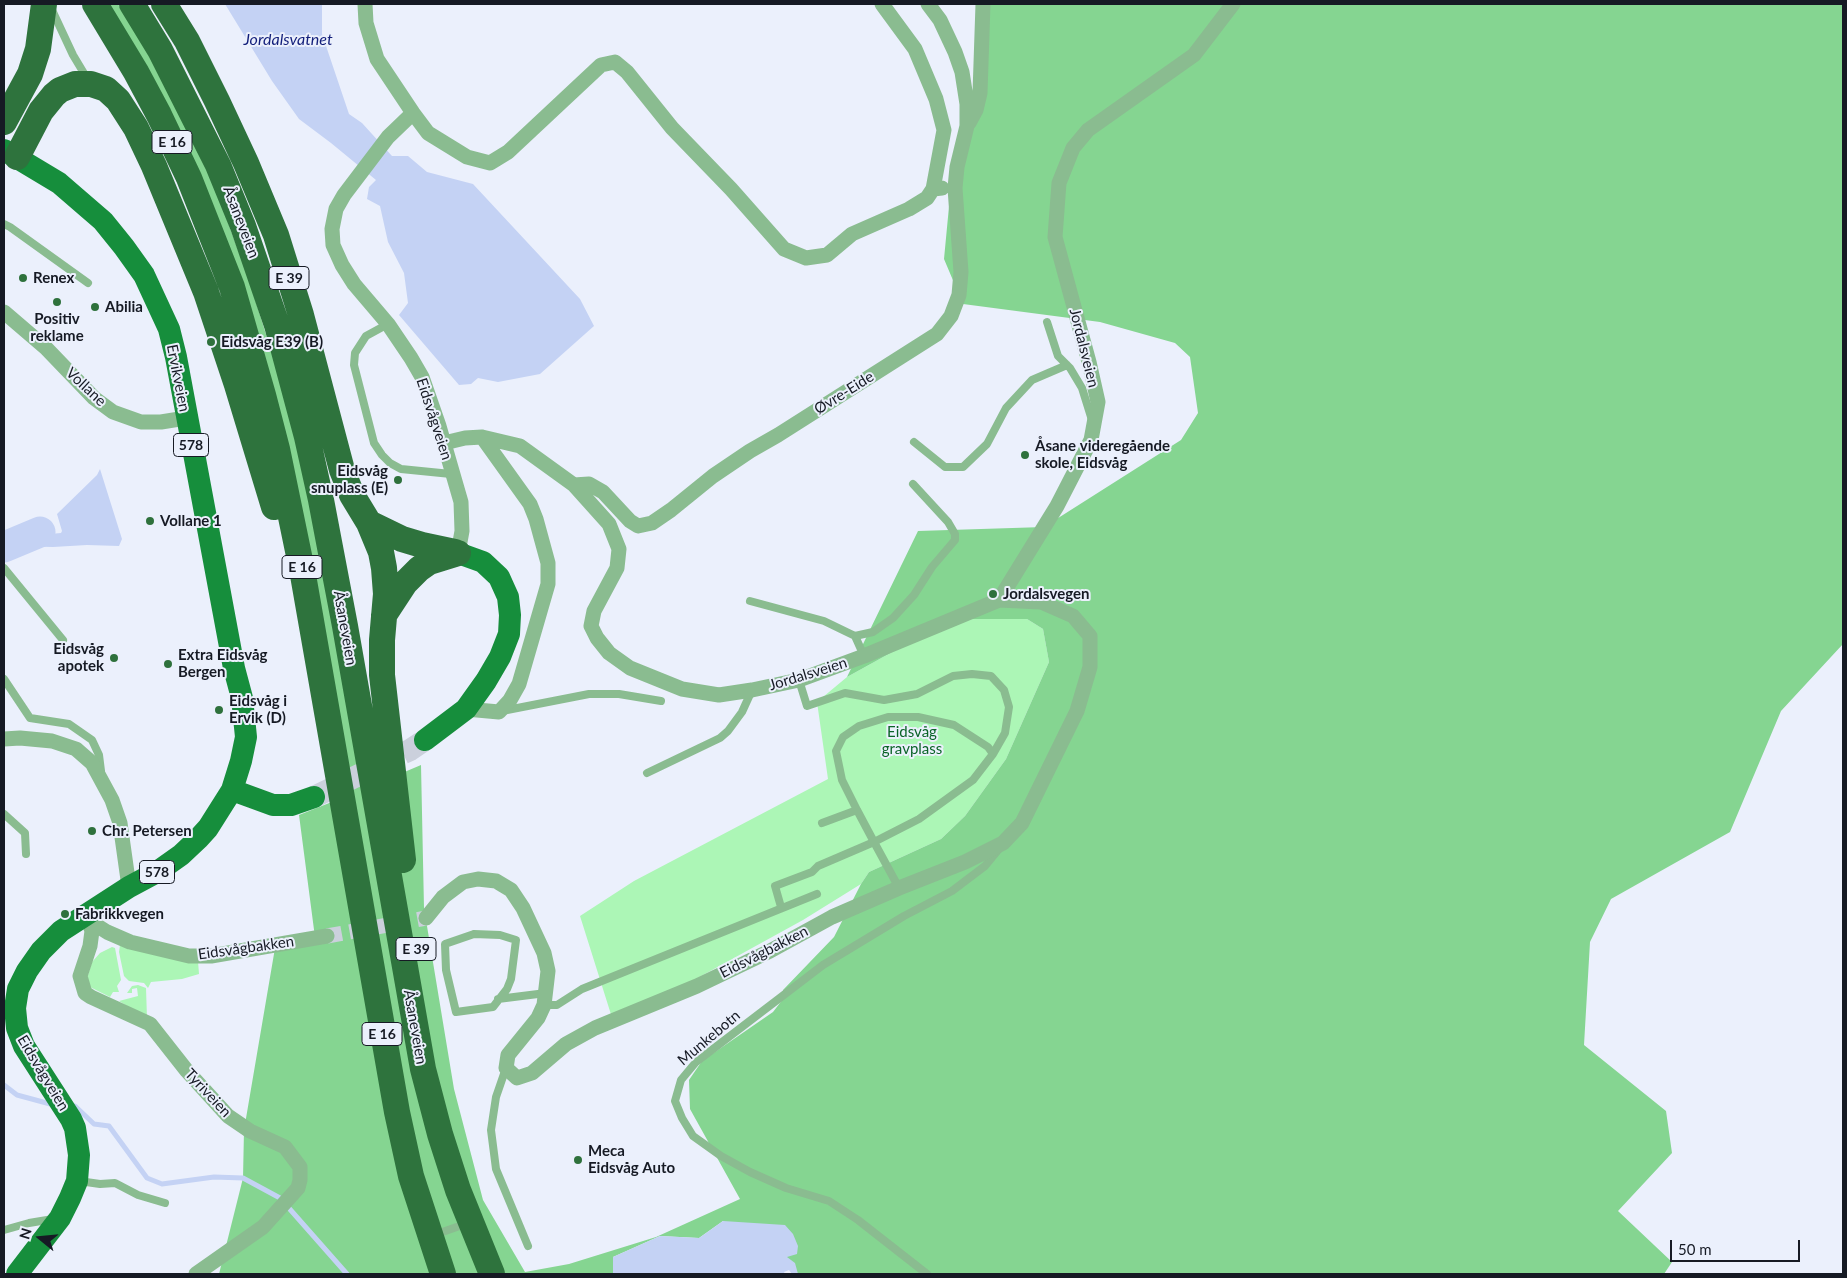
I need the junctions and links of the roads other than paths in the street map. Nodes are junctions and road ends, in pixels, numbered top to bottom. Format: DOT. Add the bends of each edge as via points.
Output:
graph roads {
  1 [pos="44,4"];
  2 [pos="49,4"];
  3 [pos="95,4"];
  4 [pos="132,4"];
  5 [pos="164,4"];
  6 [pos="364,4"];
  7 [pos="882,4"];
  8 [pos="928,4"];
  9 [pos="983,4"];
  10 [pos="1234,4"];
  11 [pos="91,84"];
  12 [pos="413,113"];
  13 [pos="4,122"];
  14 [pos="967,126"];
  15 [pos="10,153"];
  16 [pos="955,188"];
  17 [pos="933,189"];
  18 [pos="4,224"];
  19 [pos="88,283"];
  20 [pos="4,312"];
  21 [pos="1047,322"];
  22 [pos="388,324"];
  23 [pos="1066,365"];
  24 [pos="186,418"];
  25 [pos="1094,424"];
  26 [pos="482,437"];
  27 [pos="914,442"];
  28 [pos="444,444"];
  29 [pos="451,474"];
  30 [pos="913,484"];
  31 [pos="574,485"];
  32 [pos="369,523"];
  33 [pos="458,553"];
  34 [pos="4,568"];
  35 [pos="999,600"];
  36 [pos="750,601"];
  37 [pos="384,615"];
  38 [pos="856,636"];
  39 [pos="63,640"];
  40 [pos="864,656"];
  41 [pos="4,679"];
  42 [pos="799,680"];
  43 [pos="752,690"];
  44 [pos="660,701"];
  45 [pos="466,709"];
  46 [pos="498,712"];
  47 [pos="4,739"];
  48 [pos="425,740"];
  49 [pos="993,754"];
  50 [pos="647,774"];
  51 [pos="102,780"];
  52 [pos="232,790"];
  53 [pos="314,797"];
  54 [pos="857,810"];
  55 [pos="4,814"];
  56 [pos="822,823"];
  57 [pos="874,842"];
  58 [pos="1003,843"];
  59 [pos="351,852"];
  60 [pos="26,854"];
  61 [pos="129,887"];
  62 [pos="899,888"];
  63 [pos="817,894"];
  64 [pos="782,908"];
  65 [pos="86,914"];
  66 [pos="426,918"];
  67 [pos="327,936"];
  68 [pos="498,999"];
  69 [pos="545,999"];
  70 [pos="506,1068"];
  71 [pos="423,1069"];
  72 [pos="77,1180"];
  73 [pos="165,1203"];
  74 [pos="60,1218"];
  75 [pos="470,1222"];
  76 [pos="4,1230"];
  77 [pos="430,1237"];
  78 [pos="528,1246"];
  79 [pos="18,1274"];
  80 [pos="196,1274"];
  81 [pos="443,1274"];
  82 [pos="492,1274"];
  83 [pos="927,1274"];
  1 -- 13 [label="highway" via="38,49 30,74"];
  2 -- 11 [label="lane"];
  3 -- 59 [label="highway, Åsaneveien / E 16" via="150,98 189,178 232,287 277,449 292,518"];
  4 -- 71 [label="highway, Åsaneveien / E 16" via="201,128 231,195 277,325 307,437 338,590"];
  5 -- 32 [label="highway, E 39" via="217,101 276,234 342,470"];
  6 -- 12 [label="street" via="366,24 378,59"];
  7 -- 17 [label="street" via="915,49 936,99 944,130"];
  8 -- 14 [label="street, Øvre-Eide" via="940,20 962,72"];
  9 -- 14 [label="street, Øvre-Eide" via="980,93 976,110"];
  10 -- 25 [label="street, Jordalsveien" via="1194,55 1088,130 1073,148 1059,183 1055,237 1098,402"];
  11 -- 15 [label="highway" via="75,84 54,95"];
  11 -- 59 [label="highway" via="112,93 136,128 179,223 215,316 277,518 331,817"];
  12 -- 17 [label="street" via="428,133 467,157 490,164 508,152 601,65 614,62 628,72 672,128 784,249 806,258 828,255 852,234 909,209 927,198"];
  12 -- 22 [label="street, Eidsvågveien" via="388,137 356,178 336,209 332,229 333,245 342,265"];
  14 -- 16 [label="street, Øvre-Eide"];
  15 -- 24 [label="main road, Ervikveien / 578" via="59,183 89,208 103,221 144,275 169,329"];
  16 -- 17 [label="street"];
  16 -- 31 [label="street, Øvre-Eide" via="961,263 959,295 952,316 937,334 750,451 652,523 638,526 602,492 589,484"];
  18 -- 19 [label="lane"];
  20 -- 24 [label="street, Vollane" via="46,348 94,398 113,412 141,422"];
  21 -- 23 [label="lane" via="1058,356"];
  22 -- 28 [label="street, Eidsvågveien" via="422,377"];
  22 -- 29 [label="lane" via="366,336 355,352 354,365 374,443 390,463 401,468"];
  23 -- 25 [label="lane" via="1082,388"];
  23 -- 27 [label="lane" via="1032,380 1006,408 987,444 963,467 944,467"];
  24 -- 52 [label="main road, Ervikveien / 578" via="245,714 246,737"];
  25 -- 35 [label="street, Jordalsveien" via="1091,440 1057,506"];
  26 -- 28 [label="street, Jordalsveien"];
  26 -- 31 [label="street, Jordalsveien" via="520,446"];
  26 -- 46 [label="street" via="530,504 548,563 548,584 519,684"];
  28 -- 29 [label="street, Eidsvågveien"];
  29 -- 33 [label="street, Eidsvågveien" via="461,502"];
  30 -- 38 [label="lane, Jordalsveien" via="948,522 955,534 954,540 893,618 873,632"];
  31 -- 43 [label="street, Jordalsveien" via="609,524 619,549 616,568 594,611 591,626 609,653 630,668 682,689 719,695"];
  32 -- 33 [label="highway" via="402,539"];
  32 -- 37 [label="highway" via="384,568"];
  33 -- 37 [label="highway, E 39" via="429,562 419,569 405,583"];
  33 -- 45 [label="main road" via="483,562 499,578 508,597 510,615 509,634 500,656"];
  34 -- 39 [label="lane"];
  35 -- 40 [label="street, Jordalsveien"];
  35 -- 58 [label="street, Eidsvågbakken" via="1041,602 1073,616 1090,636 1090,667 1077,711 1022,823"];
  36 -- 38 [label="lane, Jordalsveien" via="824,621"];
  37 -- 71 [label="highway, E 39" via="381,657 384,700 406,882 427,1018"];
  38 -- 40 [label="lane, Jordalsveien"];
  40 -- 42 [label="street, Jordalsveien"];
  41 -- 51 [label="lane" via="30,718 69,724 92,740 99,755"];
  42 -- 43 [label="street, Jordalsveien"];
  42 -- 49 [label="lane" via="807,706 844,693 884,700 917,694 953,676 991,676 1004,690 1009,707 1005,733"];
  43 -- 50 [label="lane, Jordalsveien" via="742,712 720,738"];
  44 -- 46 [label="lane" via="619,694 590,694"];
  45 -- 46 [label="street"];
  45 -- 48 [label="main road"];
  47 -- 51 [label="street" via="52,741 76,749 92,763"];
  49 -- 54 [label="lane" via="954,725 918,717 888,717 859,726 843,737 836,752 842,780"];
  49 -- 57 [label="lane" via="973,780 919,819"];
  51 -- 61 [label="street" via="120,823"];
  52 -- 53 [label="main road" via="273,805 291,805"];
  52 -- 61 [label="main road, Eidsvågveien / 578" via="208,828 181,856"];
  54 -- 56 [label="lane"];
  54 -- 57 [label="lane"];
  55 -- 60 [label="lane" via="25,833"];
  57 -- 62 [label="lane"];
  57 -- 64 [label="lane" via="775,886"];
  58 -- 62 [label="street, Eidsvågbakken"];
  58 -- 83 [label="lane, Munkebotn" via="985,866 952,891 823,965 696,1062 681,1080 675,1101 693,1136 721,1156 786,1188 829,1201"];
  59 -- 77 [label="highway, Åsaneveien / E 16" via="397,1112 411,1176"];
  61 -- 65 [label="main road, Eidsvågveien / 578"];
  62 -- 70 [label="street, Eidsvågbakken" via="697,986 595,1028 566,1044 532,1073 517,1078"];
  63 -- 64 [label="lane"];
  64 -- 69 [label="lane" via="582,989 557,1005"];
  65 -- 67 [label="street, Eidsvågbakken" via="96,925 130,942 189,956 211,956"];
  65 -- 72 [label="main road, Eidsvågveien / 578" via="61,931 41,951 18,989 15,1008 17,1028 24,1046 75,1128 79,1155"];
  65 -- 80 [label="street, Tyriveien" via="92,938 80,976 85,993 150,1024 187,1072 228,1116 250,1131 285,1147 300,1167 298,1188 263,1227"];
  66 -- 69 [label="street" via="443,897 463,882 478,878 496,881 511,890 544,952 548,971"];
  68 -- 68 [label="lane" via="493,1007 456,1012 446,970 445,944 474,934 500,935 516,940 511,979"];
  68 -- 69 [label="lane"];
  69 -- 70 [label="street" via="538,1018 508,1055"];
  70 -- 78 [label="lane" via="496,1097 491,1130 496,1169"];
  71 -- 75 [label="highway, Åsaneveien / E 16" via="440,1134"];
  72 -- 73 [label="lane" via="115,1183 138,1195"];
  72 -- 74 [label="main road, Eidsvågveien / 578"];
  74 -- 76 [label="lane"];
  74 -- 79 [label="main road, Eidsvågveien / 578"];
  75 -- 77 [label="lane"];
  75 -- 82 [label="highway, Åsaneveien / E 16"];
  77 -- 81 [label="highway, Åsaneveien / E 16"];
}
